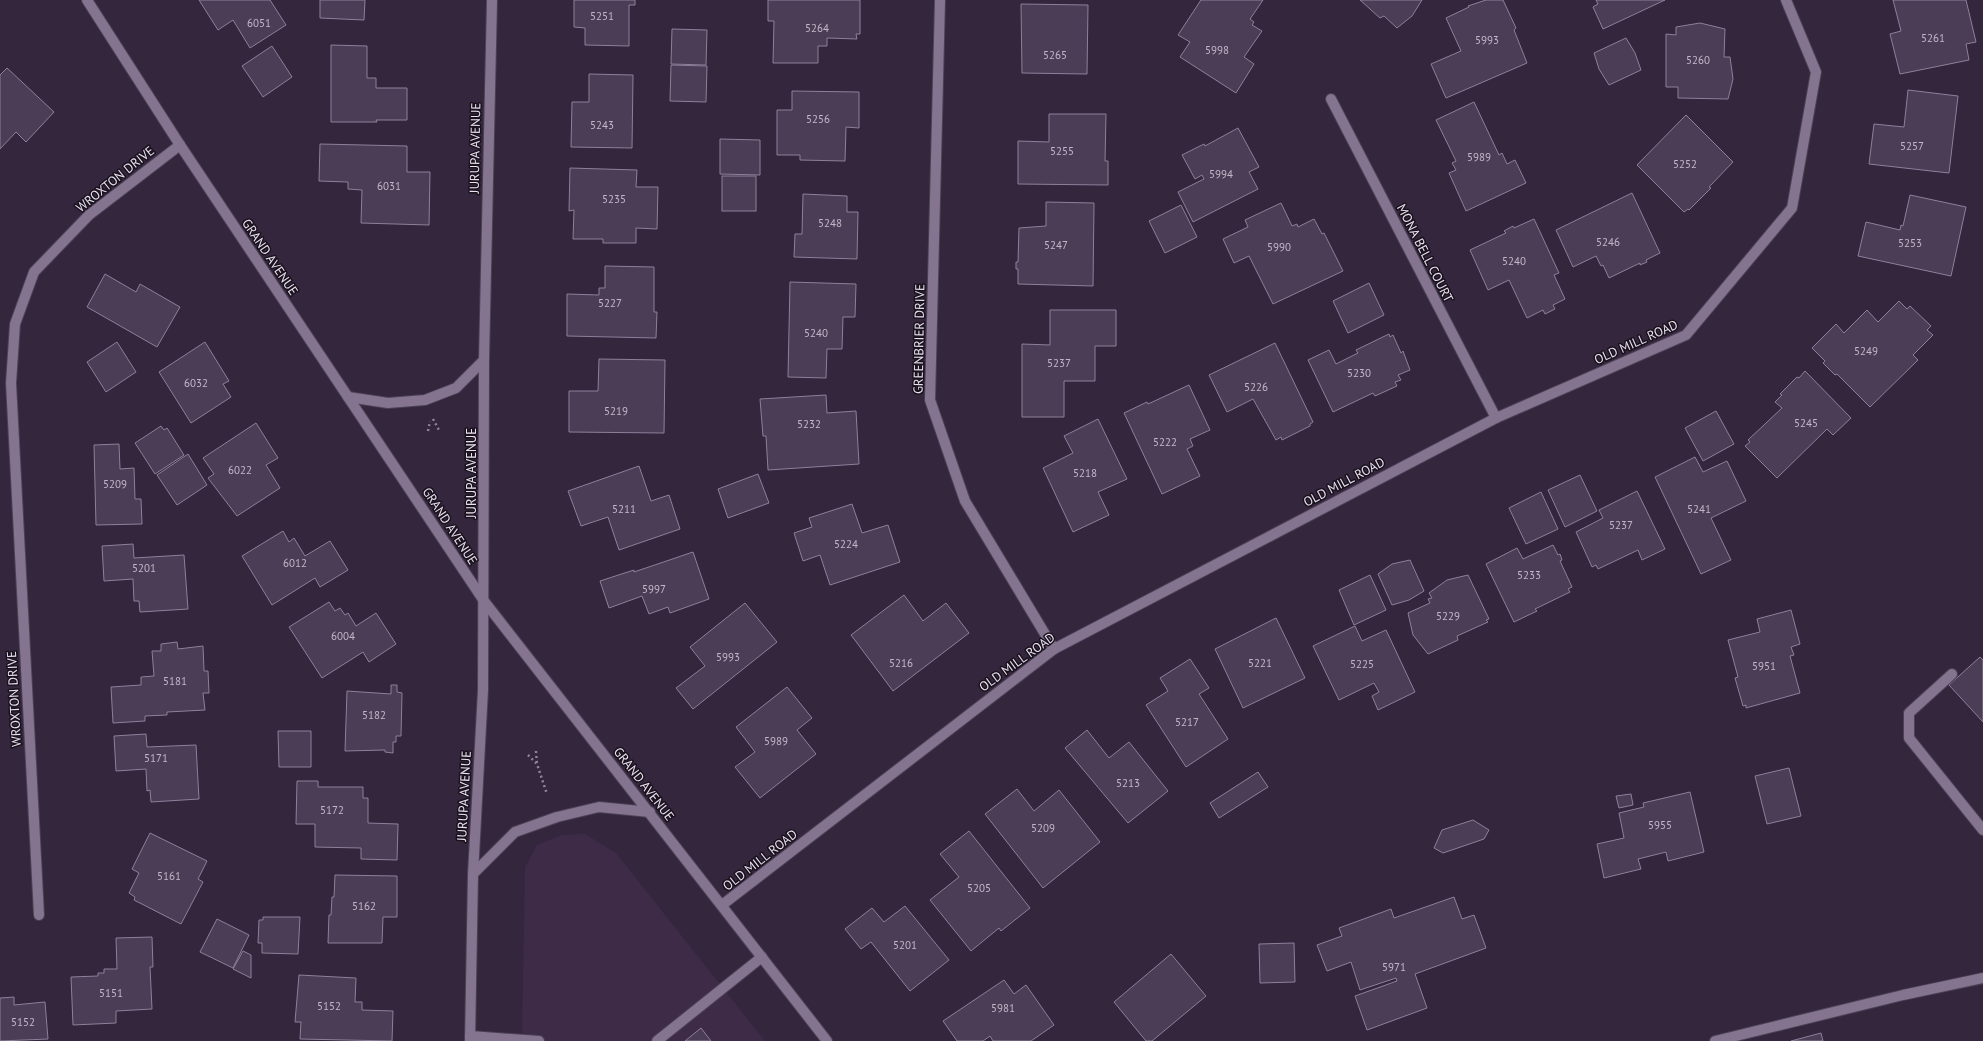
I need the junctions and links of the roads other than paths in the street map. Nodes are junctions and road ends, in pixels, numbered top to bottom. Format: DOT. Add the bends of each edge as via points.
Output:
graph roads {
  1 [pos="87,0"];
  2 [pos="492,0"];
  3 [pos="940,0"];
  4 [pos="1786,0"];
  5 [pos="1330,99"];
  6 [pos="180,145"];
  7 [pos="484,360"];
  8 [pos="348,397"];
  9 [pos="1496,418"];
  10 [pos="484,601"];
  11 [pos="1054,649"];
  12 [pos="1952,674"];
  13 [pos="650,812"];
  14 [pos="1983,830"];
  15 [pos="473,874"];
  16 [pos="722,905"];
  17 [pos="39,915"];
  18 [pos="762,957"];
  19 [pos="1983,978"];
  20 [pos="470,1039"];
  21 [pos="539,1041"];
  22 [pos="657,1041"];
  23 [pos="828,1041"];
  24 [pos="1715,1041"];
  1 -- 6 [label="street, GRAND AVENUE"];
  2 -- 7 [label="street, JURUPA AVENUE"];
  3 -- 11 [label="street, GREENBRIER DRIVE" via="930,400 966,501"];
  4 -- 9 [label="street, OLD MILL ROAD" via="1816,72 1792,208 1686,335"];
  5 -- 9 [label="street, MONA BELL COURT"];
  6 -- 8 [label="street, GRAND AVENUE"];
  6 -- 17 [label="street, WROXTON DRIVE" via="89,214 34,272 16,324 11,383"];
  7 -- 8 [label="street" via="456,388 425,400 388,403"];
  7 -- 10 [label="street, JURUPA AVENUE"];
  8 -- 10 [label="street, GRAND AVENUE"];
  9 -- 11 [label="street, OLD MILL ROAD"];
  10 -- 13 [label="street, GRAND AVENUE"];
  10 -- 15 [label="street, JURUPA AVENUE" via="483,690"];
  11 -- 16 [label="street, OLD MILL ROAD"];
  12 -- 14 [label="street" via="1909,713 1908,738"];
  13 -- 15 [label="street" via="599,807 557,817 515,832"];
  13 -- 16 [label="street, GRAND AVENUE"];
  15 -- 20 [label="street, JURUPA AVENUE"];
  16 -- 18 [label="street, GRAND AVENUE"];
  18 -- 22 [label="street"];
  18 -- 23 [label="street, GRAND AVENUE"];
  19 -- 24 [label="street"];
  20 -- 21 [label="street"];
}
